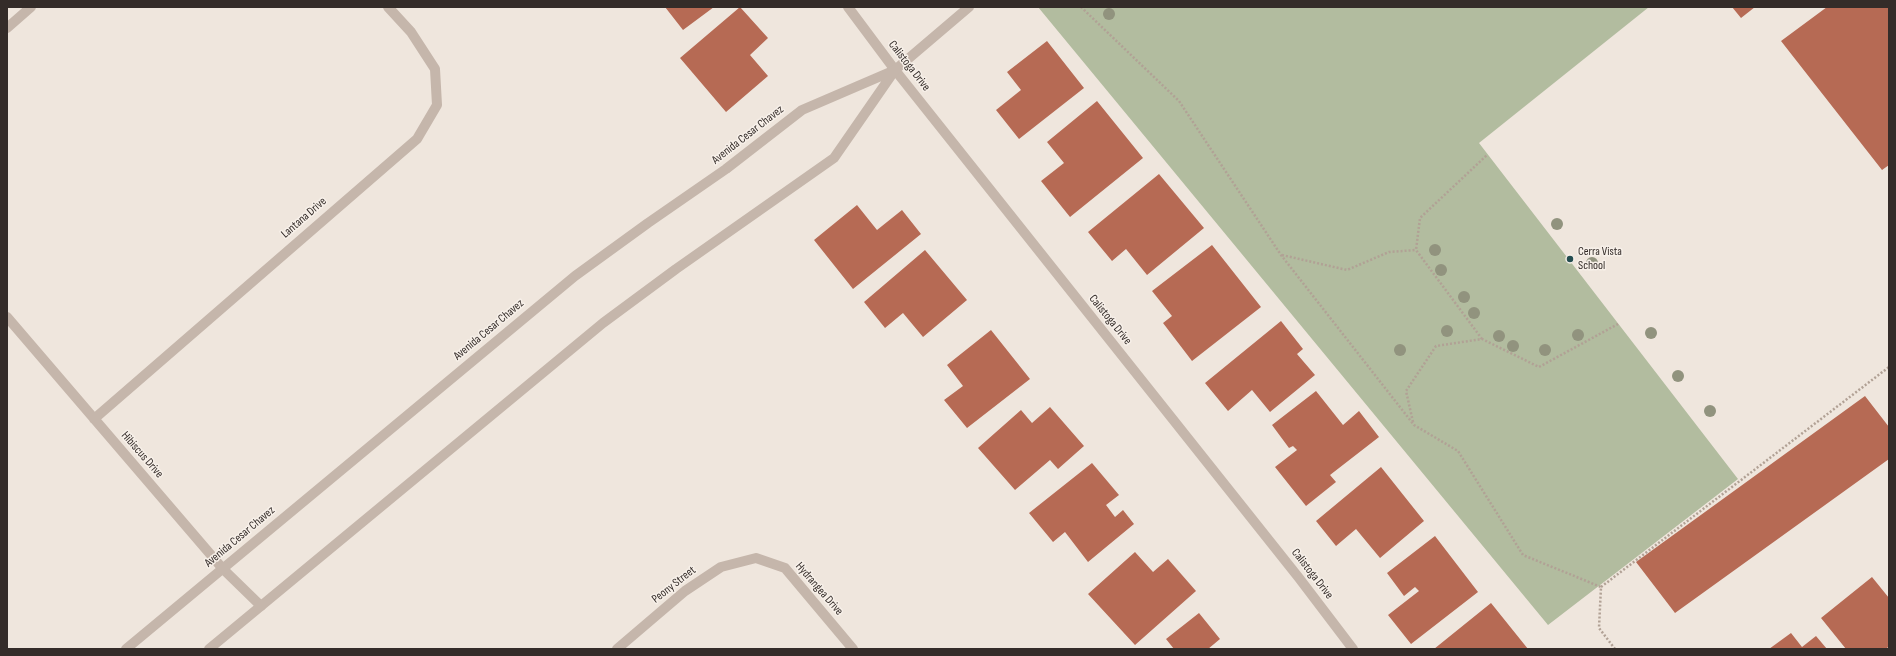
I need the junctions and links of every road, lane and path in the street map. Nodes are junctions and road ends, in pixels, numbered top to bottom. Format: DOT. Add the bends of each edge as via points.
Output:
graph roads {
  1 [pos="31,7"];
  2 [pos="388,7"];
  3 [pos="848,7"];
  4 [pos="969,7"];
  5 [pos="1081,7"];
  6 [pos="7,28"];
  7 [pos="895,70"];
  8 [pos="1487,155"];
  9 [pos="1416,250"];
  10 [pos="1281,255"];
  11 [pos="7,317"];
  12 [pos="1618,324"];
  13 [pos="1482,339"];
  14 [pos="1889,367"];
  15 [pos="94,419"];
  16 [pos="1414,425"];
  17 [pos="756,558"];
  18 [pos="223,569"];
  19 [pos="1601,587"];
  20 [pos="260,606"];
  21 [pos="126,649"];
  22 [pos="209,649"];
  23 [pos="618,649"];
  24 [pos="853,649"];
  25 [pos="1353,649"];
  26 [pos="1615,649"];
  1 -- 6 [label="street"];
  2 -- 15 [label="street, Lantana Drive" via="411,32 435,69 437,105 417,139"];
  3 -- 7 [label="street, Calistoga Drive"];
  4 -- 7 [label="street, Avenida Cesar Chavez"];
  5 -- 10 [label="path" via="1178,101"];
  7 -- 18 [label="street, Avenida Cesar Chavez" via="802,110 726,169 575,276"];
  7 -- 20 [label="street, Avenida Cesar Chavez" via="834,158 603,323"];
  7 -- 25 [label="street, Calistoga Drive"];
  8 -- 9 [label="path" via="1420,218"];
  9 -- 10 [label="path" via="1389,252 1347,270"];
  9 -- 13 [label="path"];
  10 -- 16 [label="path"];
  11 -- 15 [label="street, Hibiscus Drive"];
  12 -- 13 [label="path" via="1539,367"];
  13 -- 16 [label="path" via="1436,346 1406,391"];
  14 -- 19 [label="path"];
  15 -- 18 [label="street, Hibiscus Drive"];
  16 -- 19 [label="path" via="1458,451 1523,555"];
  17 -- 23 [label="street, Peony Street" via="721,567 685,591"];
  17 -- 24 [label="street, Hydrangea Drive" via="785,568"];
  18 -- 20 [label="street, Hibiscus Drive"];
  18 -- 21 [label="street, Avenida Cesar Chavez"];
  19 -- 26 [label="path" via="1599,628"];
  20 -- 22 [label="street, Avenida Cesar Chavez"];
}
